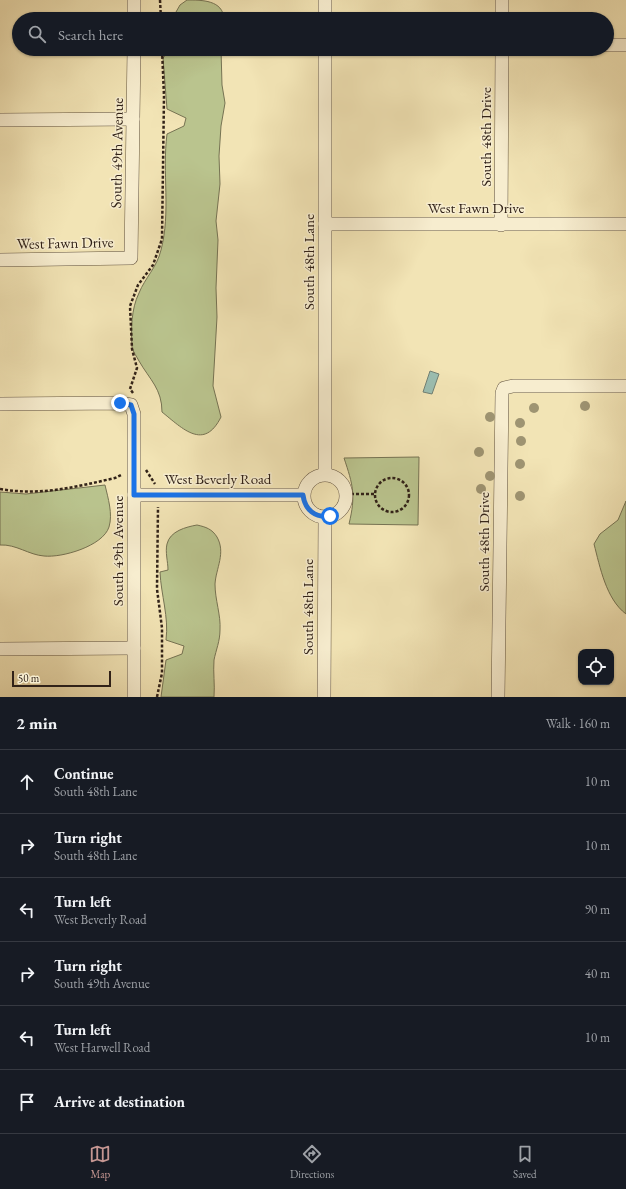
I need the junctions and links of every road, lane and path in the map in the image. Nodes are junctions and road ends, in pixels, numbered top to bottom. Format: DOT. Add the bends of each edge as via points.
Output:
graph roads {
  1 [pos="134,0"];
  2 [pos="160,0"];
  3 [pos="325,0"];
  4 [pos="502,0"];
  5 [pos="134,12"];
  6 [pos="161,12"];
  7 [pos="325,12"];
  8 [pos="502,12"];
  9 [pos="614,45"];
  10 [pos="626,45"];
  11 [pos="134,56"];
  12 [pos="162,56"];
  13 [pos="325,56"];
  14 [pos="502,56"];
  15 [pos="133,119"];
  16 [pos="0,120"];
  17 [pos="325,224"];
  18 [pos="626,224"];
  19 [pos="502,225"];
  20 [pos="131,258"];
  21 [pos="0,260"];
  22 [pos="626,386"];
  23 [pos="134,401"];
  24 [pos="0,404"];
  25 [pos="146,464"];
  26 [pos="134,471"];
  27 [pos="325,474"];
  28 [pos="0,489"];
  29 [pos="346,494"];
  30 [pos="375,494"];
  31 [pos="134,495"];
  32 [pos="156,495"];
  33 [pos="303,495"];
  34 [pos="325,517"];
  35 [pos="134,648"];
  36 [pos="0,649"];
  37 [pos="134,697"];
  38 [pos="157,697"];
  39 [pos="324,697"];
  40 [pos="498,697"];
  1 -- 5 [label="street"];
  2 -- 6 [label="path"];
  3 -- 7 [label="street"];
  4 -- 8 [label="street"];
  9 -- 10 [label="street"];
  11 -- 15 [label="street, South 49th Avenue"];
  12 -- 23 [label="path" via="162,239 153,265 138,285 130,306 132,349 137,368 130,389"];
  13 -- 17 [label="street, South 48th Lane"];
  14 -- 19 [label="street, South 48th Drive"];
  15 -- 16 [label="street"];
  15 -- 20 [label="street, South 49th Avenue"];
  17 -- 19 [label="street, West Fawn Drive"];
  17 -- 27 [label="street, South 48th Lane"];
  18 -- 19 [label="street, West Fawn Drive"];
  20 -- 21 [label="street, West Fawn Drive"];
  22 -- 40 [label="street, South 48th Drive" via="504,388 501,399"];
  23 -- 24 [label="street"];
  23 -- 26 [label="street, South 49th Avenue"];
  25 -- 32 [label="path" via="146,470 155,481"];
  26 -- 28 [label="path" via="125,472 115,478 53,491 19,492"];
  26 -- 31 [label="street, South 49th Avenue"];
  27 -- 29 [label="street" via="340,481"];
  27 -- 33 [label="street" via="312,478 304,488"];
  29 -- 30 [label="path"];
  29 -- 34 [label="street" via="340,511"];
  30 -- 30 [label="path" via="377,486 390,478 404,483 409,497 406,504 394,512 381,507 376,501"];
  31 -- 32 [label="street, West Beverly Road"];
  31 -- 35 [label="street, South 49th Avenue"];
  32 -- 33 [label="street, West Beverly Road"];
  32 -- 38 [label="path" via="159,511 157,589 162,628 162,673"];
  33 -- 34 [label="street" via="305,505 311,512"];
  34 -- 39 [label="street, South 48th Lane"];
  35 -- 36 [label="street"];
  35 -- 37 [label="street, South 49th Avenue"];
}
